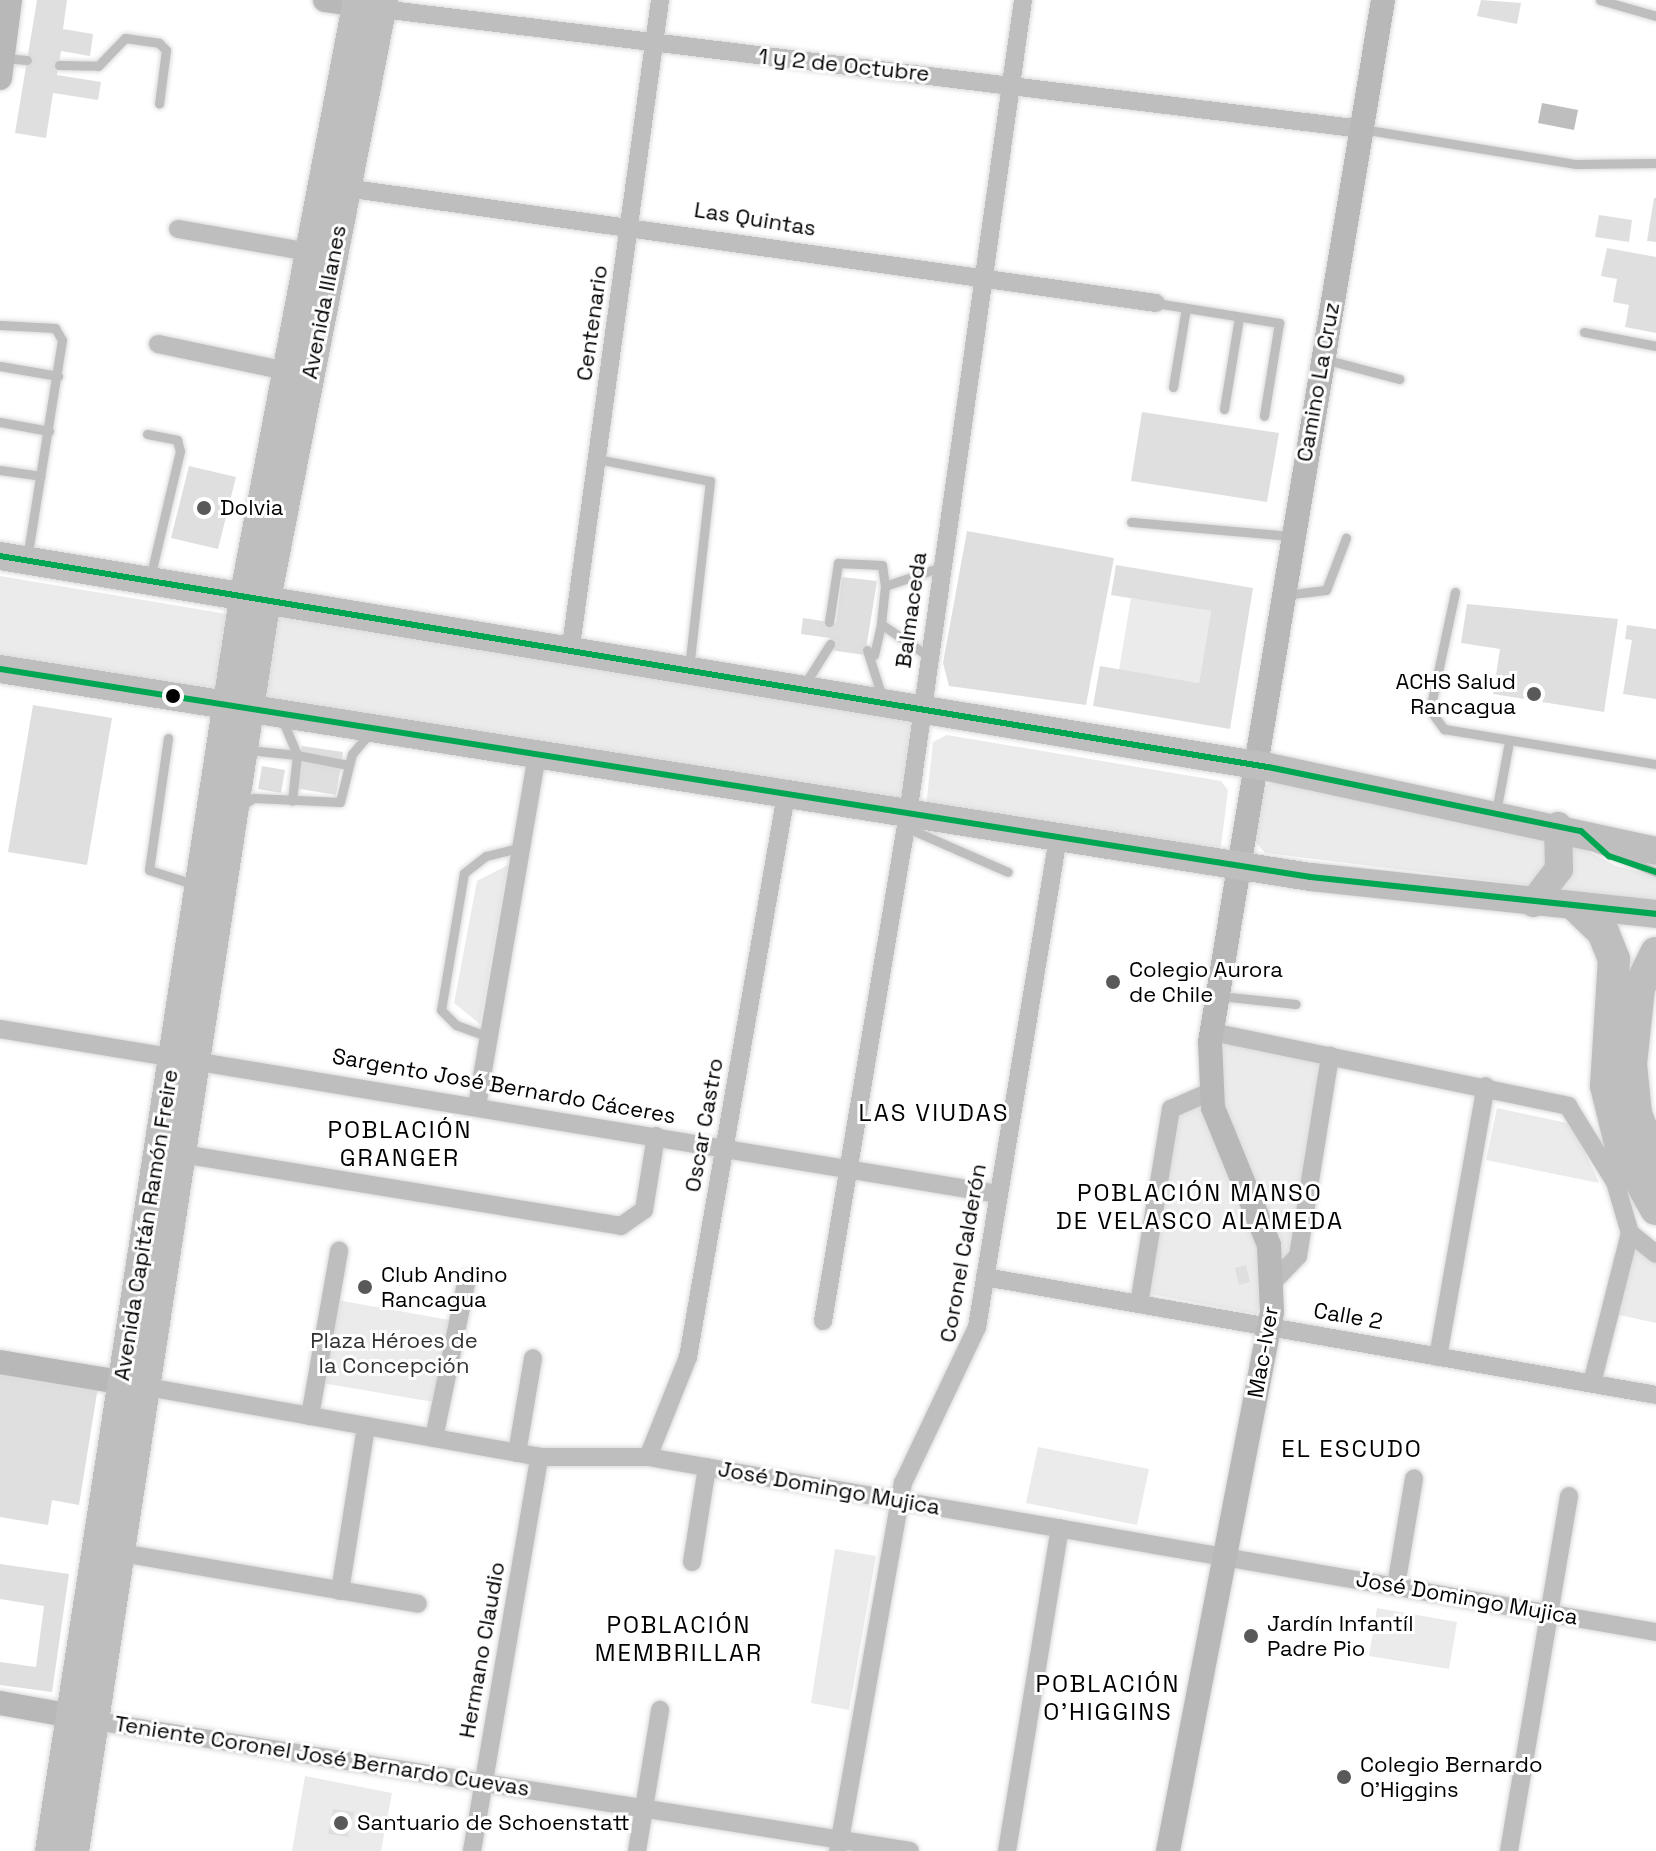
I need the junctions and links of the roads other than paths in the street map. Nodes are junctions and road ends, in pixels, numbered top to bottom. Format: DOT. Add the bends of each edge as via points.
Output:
graph roads {
  1 [pos="10,0"];
  2 [pos="325,0"];
  3 [pos="660,0"];
  4 [pos="1023,0"];
  5 [pos="1383,0"];
  6 [pos="1600,0"];
  7 [pos="370,3"];
  8 [pos="1656,16"];
  9 [pos="655,47"];
  10 [pos="10,65"];
  11 [pos="59,65"];
  12 [pos="1011,84"];
  13 [pos="159,104"];
  14 [pos="1362,129"];
  15 [pos="1656,163"];
  16 [pos="346,188"];
  17 [pos="629,224"];
  18 [pos="178,229"];
  19 [pos="308,252"];
  20 [pos="983,279"];
  21 [pos="1156,303"];
  22 [pos="1186,308"];
  23 [pos="1239,317"];
  24 [pos="0,325"];
  25 [pos="1584,332"];
  26 [pos="158,344"];
  27 [pos="1656,346"];
  28 [pos="1321,358"];
  29 [pos="0,366"];
  30 [pos="286,371"];
  31 [pos="58,376"];
  32 [pos="1399,379"];
  33 [pos="1173,387"];
  34 [pos="1224,409"];
  35 [pos="1264,416"];
  36 [pos="0,422"];
  37 [pos="49,431"];
  38 [pos="147,434"];
  39 [pos="597,459"];
  40 [pos="0,470"];
  41 [pos="41,476"];
  42 [pos="1131,522"];
  43 [pos="1291,536"];
  44 [pos="1346,538"];
  45 [pos="13,558"];
  46 [pos="941,567"];
  47 [pos="149,583"];
  48 [pos="885,586"];
  49 [pos="1455,592"];
  50 [pos="1281,595"];
  51 [pos="254,601"];
  52 [pos="829,622"];
  53 [pos="881,624"];
  54 [pos="827,642"];
  55 [pos="570,653"];
  56 [pos="928,656"];
  57 [pos="0,669"];
  58 [pos="689,672"];
  59 [pos="801,691"];
  60 [pos="884,704"];
  61 [pos="239,710"];
  62 [pos="922,710"];
  63 [pos="281,716"];
  64 [pos="373,731"];
  65 [pos="168,738"];
  66 [pos="1509,742"];
  67 [pos="244,749"];
  68 [pos="297,755"];
  69 [pos="537,756"];
  70 [pos="1252,764"];
  71 [pos="1656,764"];
  72 [pos="348,765"];
  73 [pos="786,795"];
  74 [pos="292,801"];
  75 [pos="235,811"];
  76 [pos="1496,812"];
  77 [pos="907,820"];
  78 [pos="1569,828"];
  79 [pos="1058,837"];
  80 [pos="521,847"];
  81 [pos="1656,851"];
  82 [pos="1237,865"];
  83 [pos="1008,872"];
  84 [pos="1656,872"];
  85 [pos="200,885"];
  86 [pos="1533,903"];
  87 [pos="1578,908"];
  88 [pos="1656,914"];
  89 [pos="1656,953"];
  90 [pos="1656,980"];
  91 [pos="1217,996"];
  92 [pos="1296,1004"];
  93 [pos="1636,1011"];
  94 [pos="0,1029"];
  95 [pos="1212,1032"];
  96 [pos="489,1037"];
  97 [pos="1330,1056"];
  98 [pos="186,1057"];
  99 [pos="1486,1086"];
  100 [pos="1210,1092"];
  101 [pos="477,1106"];
  102 [pos="656,1136"];
  103 [pos="724,1148"];
  104 [pos="182,1154"];
  105 [pos="1656,1165"];
  106 [pos="850,1169"];
  107 [pos="998,1194"];
  108 [pos="1656,1209"];
  109 [pos="1630,1233"];
  110 [pos="339,1251"];
  111 [pos="1656,1254"];
  112 [pos="985,1277"];
  113 [pos="467,1279"];
  114 [pos="1273,1282"];
  115 [pos="1139,1304"];
  116 [pos="823,1321"];
  117 [pos="1271,1327"];
  118 [pos="1438,1357"];
  119 [pos="533,1358"];
  120 [pos="0,1362"];
  121 [pos="1592,1383"];
  122 [pos="133,1384"];
  123 [pos="1656,1395"];
  124 [pos="310,1416"];
  125 [pos="366,1426"];
  126 [pos="434,1438"];
  127 [pos="517,1453"];
  128 [pos="539,1457"];
  129 [pos="648,1457"];
  130 [pos="707,1467"];
  131 [pos="1414,1479"];
  132 [pos="1569,1496"];
  133 [pos="899,1500"];
  134 [pos="1060,1528"];
  135 [pos="121,1553"];
  136 [pos="1224,1556"];
  137 [pos="692,1562"];
  138 [pos="1396,1586"];
  139 [pos="340,1591"];
  140 [pos="418,1604"];
  141 [pos="1549,1613"];
  142 [pos="1656,1632"];
  143 [pos="0,1703"];
  144 [pos="660,1710"];
  145 [pos="83,1718"];
  146 [pos="485,1781"];
  147 [pos="645,1809"];
  148 [pos="839,1846"];
  149 [pos="49,1851"];
  150 [pos="75,1851"];
  151 [pos="472,1851"];
  152 [pos="637,1851"];
  153 [pos="910,1851"];
  154 [pos="1007,1851"];
  155 [pos="1168,1851"];
  156 [pos="1509,1851"];
  1 -- 10 [label="street"];
  2 -- 7 [label="street, 1 y 2 de Octubre"];
  3 -- 9 [label="street, Centenario"];
  4 -- 12 [label="street, Balmaceda"];
  5 -- 14 [label="street, Camino La Cruz"];
  6 -- 8 [label="lane"];
  7 -- 9 [label="street, 1 y 2 de Octubre"];
  7 -- 16 [label="main road, Avenida Illanes"];
  7 -- 19 [label="main road, Avenida Illanes"];
  9 -- 12 [label="street, 1 y 2 de Octubre"];
  9 -- 17 [label="street, Centenario"];
  11 -- 13 [label="lane" via="98,66 125,38 159,43 166,50"];
  12 -- 14 [label="street, 1 y 2 de Octubre"];
  12 -- 20 [label="street, Balmaceda"];
  14 -- 15 [label="lane" via="1576,164"];
  14 -- 28 [label="street, Camino La Cruz"];
  16 -- 17 [label="street, Las Quintas"];
  16 -- 51 [label="main road, Avenida Illanes"];
  17 -- 20 [label="street, Las Quintas"];
  17 -- 39 [label="street, Centenario"];
  18 -- 19 [label="street"];
  19 -- 30 [label="main road, Avenida Illanes"];
  20 -- 21 [label="street, Las Quintas"];
  20 -- 46 [label="street, Balmaceda"];
  21 -- 22 [label="lane"];
  22 -- 23 [label="lane"];
  22 -- 33 [label="lane"];
  23 -- 34 [label="lane"];
  23 -- 35 [label="lane" via="1279,323"];
  24 -- 31 [label="lane" via="55,328 62,340"];
  25 -- 27 [label="lane"];
  26 -- 30 [label="street"];
  28 -- 32 [label="lane"];
  28 -- 43 [label="street, Camino La Cruz"];
  29 -- 31 [label="lane"];
  30 -- 51 [label="main road, Avenida Illanes"];
  31 -- 37 [label="lane"];
  36 -- 37 [label="lane"];
  37 -- 41 [label="lane"];
  38 -- 47 [label="lane" via="177,440 180,451"];
  39 -- 55 [label="street, Centenario"];
  39 -- 58 [label="lane" via="710,481"];
  40 -- 41 [label="lane"];
  41 -- 45 [label="lane"];
  42 -- 43 [label="lane"];
  43 -- 50 [label="street, Camino La Cruz"];
  44 -- 50 [label="lane" via="1326,590"];
  45 -- 47 [label="main road"];
  46 -- 48 [label="lane"];
  46 -- 56 [label="street, Balmaceda"];
  47 -- 51 [label="main road"];
  48 -- 52 [label="lane" via="885,567 838,563"];
  48 -- 53 [label="lane"];
  49 -- 66 [label="lane" via="1431,700 1433,720 1444,729"];
  50 -- 70 [label="street, Camino La Cruz"];
  51 -- 55 [label="main road"];
  51 -- 61 [label="main road, Avenida Capitán Ramón Freire"];
  53 -- 56 [label="lane"];
  53 -- 60 [label="lane" via="871,652"];
  54 -- 59 [label="lane"];
  55 -- 58 [label="main road"];
  56 -- 62 [label="street, Balmaceda"];
  57 -- 61 [label="main road"];
  58 -- 59 [label="main road"];
  59 -- 60 [label="main road"];
  60 -- 62 [label="main road"];
  61 -- 63 [label="main road"];
  61 -- 67 [label="main road, Avenida Capitán Ramón Freire"];
  61 -- 85 [label="main road, Avenida Capitán Ramón Freire"];
  62 -- 70 [label="main road"];
  62 -- 77 [label="street, Balmaceda"];
  63 -- 64 [label="main road"];
  63 -- 68 [label="lane"];
  64 -- 69 [label="main road"];
  64 -- 72 [label="lane"];
  65 -- 85 [label="lane" via="149,870"];
  66 -- 71 [label="lane"];
  66 -- 76 [label="lane"];
  67 -- 68 [label="lane"];
  67 -- 75 [label="main road, Avenida Capitán Ramón Freire"];
  68 -- 72 [label="lane"];
  68 -- 74 [label="lane"];
  69 -- 73 [label="main road"];
  69 -- 80 [label="street"];
  70 -- 76 [label="main road"];
  70 -- 82 [label="street, Mac-Iver"];
  72 -- 74 [label="lane" via="340,802"];
  73 -- 77 [label="main road"];
  73 -- 103 [label="street, Oscar Castro"];
  74 -- 75 [label="lane" via="254,798"];
  75 -- 98 [label="main road, Avenida Capitán Ramón Freire"];
  76 -- 78 [label="main road"];
  77 -- 79 [label="main road"];
  77 -- 83 [label="lane"];
  77 -- 106 [label="street, Balmaceda"];
  78 -- 81 [label="main road"];
  78 -- 84 [label="lane" via="1617,861"];
  78 -- 86 [label="main road" via="1559,869"];
  79 -- 82 [label="main road"];
  79 -- 107 [label="street, Coronel Calderón"];
  80 -- 96 [label="street"];
  80 -- 96 [label="lane" via="486,856 464,873 441,1010 456,1025"];
  82 -- 86 [label="main road"];
  82 -- 91 [label="street, Mac-Iver"];
  85 -- 98 [label="main road, Avenida Capitán Ramón Freire"];
  86 -- 87 [label="main road"];
  87 -- 88 [label="main road"];
  87 -- 108 [label="highway" via="1603,932 1614,959 1606,1086 1629,1165"];
  89 -- 93 [label="highway"];
  90 -- 93 [label="lane"];
  91 -- 92 [label="lane"];
  91 -- 95 [label="street, Mac-Iver"];
  93 -- 105 [label="highway" via="1633,1098"];
  94 -- 98 [label="street, Sargento José Bernardo Cáceres"];
  95 -- 97 [label="street"];
  95 -- 100 [label="street, Mac-Iver"];
  96 -- 101 [label="street"];
  97 -- 99 [label="street"];
  97 -- 114 [label="street" via="1298,1256"];
  98 -- 101 [label="street, Sargento José Bernardo Cáceres"];
  98 -- 104 [label="main road, Avenida Capitán Ramón Freire"];
  98 -- 122 [label="main road, Avenida Capitán Ramón Freire"];
  99 -- 109 [label="street" via="1551,1102 1584,1122"];
  99 -- 118 [label="street"];
  100 -- 114 [label="street, Mac-Iver" via="1222,1141 1266,1236"];
  100 -- 115 [label="street" via="1171,1109"];
  101 -- 102 [label="street, Sargento José Bernardo Cáceres"];
  102 -- 103 [label="street, Sargento José Bernardo Cáceres"];
  102 -- 104 [label="street" via="644,1210 621,1226"];
  103 -- 106 [label="street, Sargento José Bernardo Cáceres"];
  103 -- 129 [label="street, Oscar Castro" via="688,1357"];
  104 -- 122 [label="main road, Avenida Capitán Ramón Freire"];
  106 -- 107 [label="street, Sargento José Bernardo Cáceres"];
  106 -- 116 [label="street, Balmaceda"];
  107 -- 112 [label="street, Coronel Calderón"];
  109 -- 111 [label="street"];
  109 -- 121 [label="street"];
  110 -- 124 [label="street"];
  112 -- 115 [label="street, Calle 2"];
  112 -- 133 [label="street, Coronel Calderón" via="968,1357 916,1449"];
  113 -- 126 [label="street"];
  114 -- 117 [label="street, Mac-Iver"];
  115 -- 117 [label="street, Calle 2"];
  117 -- 118 [label="street, Calle 2"];
  117 -- 136 [label="street, Mac-Iver"];
  118 -- 121 [label="street, Calle 2"];
  119 -- 127 [label="street"];
  120 -- 122 [label="street, José Domingo Mujica"];
  121 -- 123 [label="street, Calle 2"];
  122 -- 124 [label="street, José Domingo Mujica"];
  122 -- 135 [label="main road, Avenida Capitán Ramón Freire"];
  122 -- 145 [label="main road, Avenida Capitán Ramón Freire"];
  124 -- 125 [label="street, José Domingo Mujica"];
  125 -- 126 [label="street, José Domingo Mujica"];
  125 -- 139 [label="street"];
  126 -- 127 [label="street, José Domingo Mujica"];
  127 -- 128 [label="street, José Domingo Mujica"];
  128 -- 129 [label="street, José Domingo Mujica"];
  128 -- 146 [label="street, Hermano Claudio"];
  129 -- 130 [label="street, José Domingo Mujica"];
  130 -- 133 [label="street, José Domingo Mujica"];
  130 -- 137 [label="street"];
  131 -- 138 [label="street"];
  132 -- 141 [label="street"];
  133 -- 134 [label="street, José Domingo Mujica"];
  133 -- 148 [label="street, Coronel Calderón"];
  134 -- 136 [label="street, José Domingo Mujica"];
  134 -- 154 [label="street"];
  135 -- 139 [label="street"];
  135 -- 145 [label="main road, Avenida Capitán Ramón Freire"];
  136 -- 138 [label="street, José Domingo Mujica"];
  136 -- 155 [label="street, Mac-Iver"];
  138 -- 141 [label="street, José Domingo Mujica"];
  139 -- 140 [label="street"];
  141 -- 142 [label="street, José Domingo Mujica"];
  141 -- 156 [label="street"];
  143 -- 145 [label="street, Teniente Coronel José Bernardo Cuevas"];
  144 -- 147 [label="street"];
  145 -- 146 [label="street, Teniente Coronel José Bernardo Cuevas"];
  145 -- 149 [label="main road, Avenida Capitán Ramón Freire"];
  145 -- 150 [label="main road, Avenida Capitán Ramón Freire"];
  146 -- 147 [label="street, Teniente Coronel José Bernardo Cuevas"];
  146 -- 151 [label="street, Hermano Claudio"];
  147 -- 148 [label="street, Teniente Coronel José Bernardo Cuevas"];
  147 -- 152 [label="street"];
  148 -- 153 [label="street, Teniente Coronel José Bernardo Cuevas"];
}
